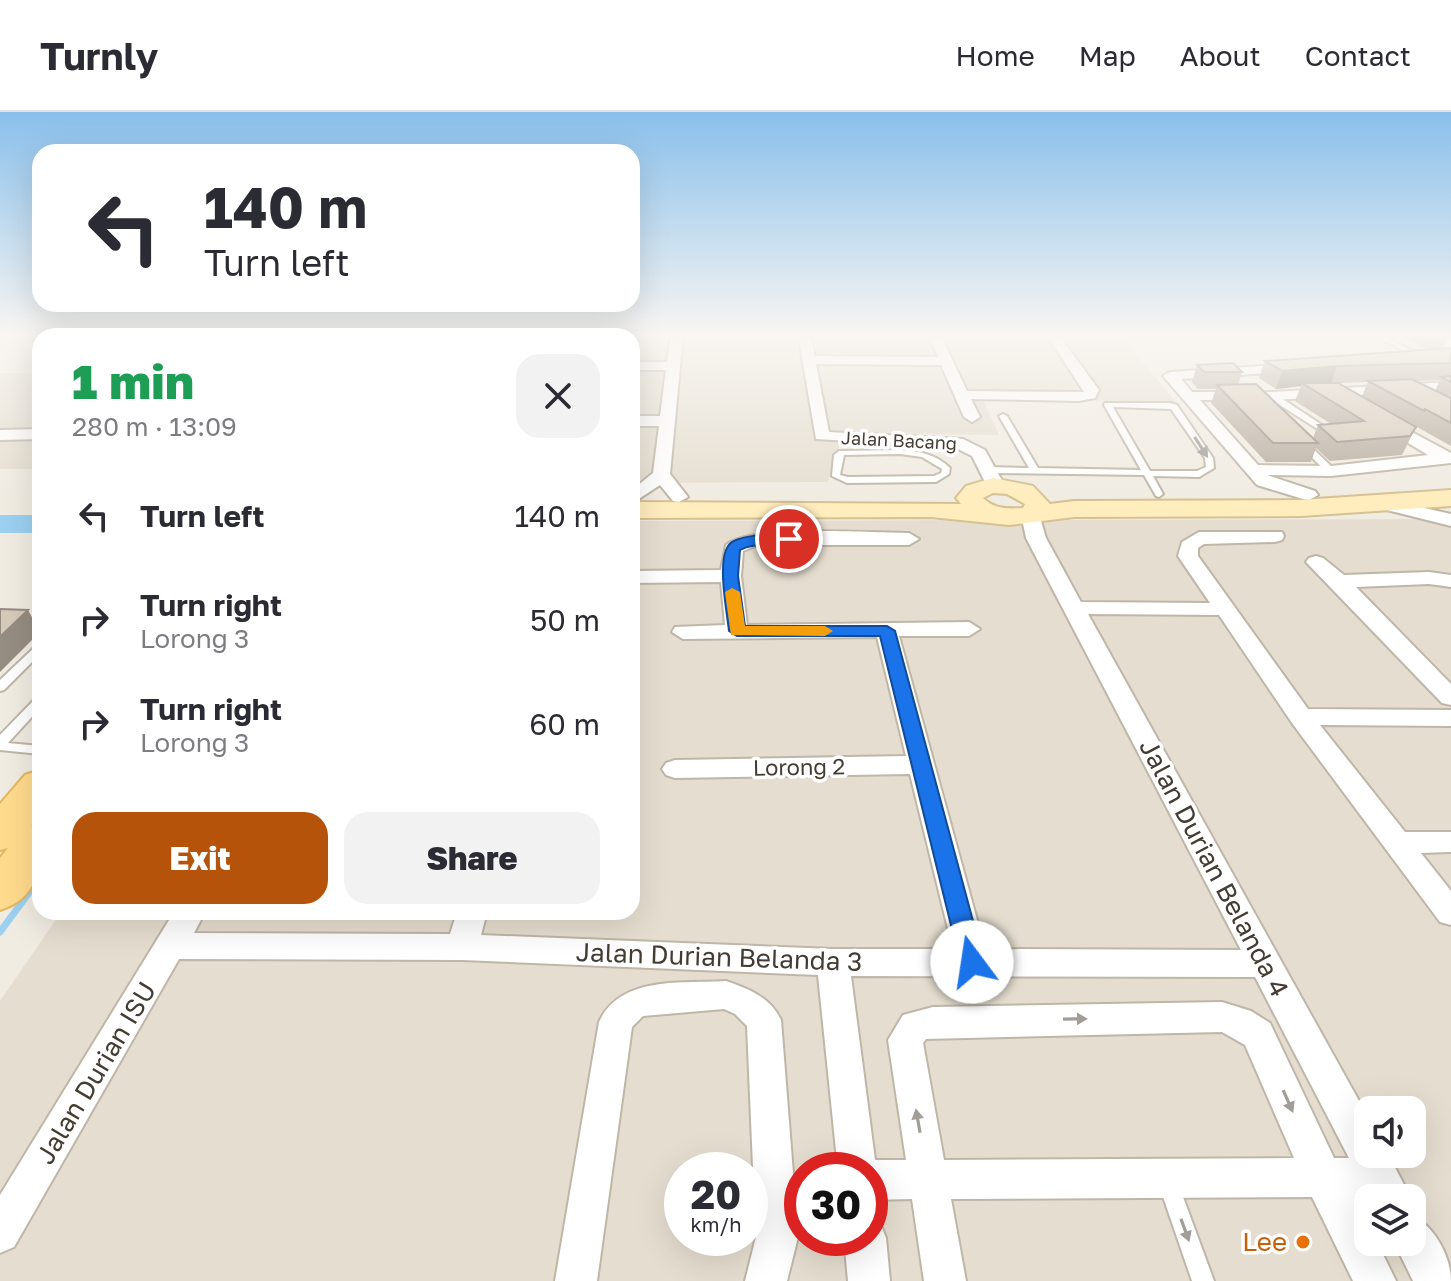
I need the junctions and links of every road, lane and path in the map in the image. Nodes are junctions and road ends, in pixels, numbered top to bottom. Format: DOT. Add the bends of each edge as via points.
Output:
graph roads {
  1 [pos="671,389"];
  2 [pos="813,389"];
  3 [pos="960,389"];
  4 [pos="1091,389"];
  5 [pos="1180,389"];
  6 [pos="1328,389"];
  7 [pos="1394,389"];
  8 [pos="1405,389"];
  9 [pos="1333,392"];
  10 [pos="963,395"];
  11 [pos="1185,396"];
  12 [pos="1428,401"];
  13 [pos="1269,402"];
  14 [pos="1003,416"];
  15 [pos="972,417"];
  16 [pos="640,421"];
  17 [pos="667,421"];
  18 [pos="32,433"];
  19 [pos="0,435"];
  20 [pos="898,446"];
  21 [pos="1449,467"];
  22 [pos="1331,471"];
  23 [pos="661,475"];
  24 [pos="1256,482"];
  25 [pos="1153,484"];
  26 [pos="640,494"];
  27 [pos="1014,496"];
  28 [pos="679,497"];
  29 [pos="1451,498"];
  30 [pos="640,500"];
  31 [pos="640,501"];
  32 [pos="1385,504"];
  33 [pos="994,515"];
  34 [pos="1451,520"];
  35 [pos="1275,536"];
  36 [pos="909,539"];
  37 [pos="1316,562"];
  38 [pos="731,576"];
  39 [pos="640,577"];
  40 [pos="1339,581"];
  41 [pos="1451,581"];
  42 [pos="1073,608"];
  43 [pos="1225,609"];
  44 [pos="0,626"];
  45 [pos="32,626"];
  46 [pos="969,629"];
  47 [pos="737,631"];
  48 [pos="887,631"];
  49 [pos="683,632"];
  50 [pos="32,656"];
  51 [pos="0,687"];
  52 [pos="1451,698"];
  53 [pos="32,710"];
  54 [pos="1301,717"];
  55 [pos="1451,718"];
  56 [pos="0,745"];
  57 [pos="32,749"];
  58 [pos="922,765"];
  59 [pos="675,769"];
  60 [pos="32,795"];
  61 [pos="0,834"];
  62 [pos="1451,842"];
  63 [pos="1398,843"];
  64 [pos="32,850"];
  65 [pos="0,892"];
  66 [pos="1451,913"];
  67 [pos="186,920"];
  68 [pos="470,920"];
  69 [pos="172,946"];
  70 [pos="462,947"];
  71 [pos="833,962"];
  72 [pos="972,962"];
  73 [pos="1265,964"];
  74 [pos="855,1152"];
  75 [pos="1167,1178"];
  76 [pos="1323,1178"];
  77 [pos="888,1180"];
  78 [pos="928,1180"];
  79 [pos="1361,1184"];
  80 [pos="1384,1184"];
  81 [pos="0,1233"];
  82 [pos="867,1256"];
  83 [pos="1423,1256"];
  84 [pos="576,1281"];
  85 [pos="766,1281"];
  86 [pos="869,1281"];
  87 [pos="945,1281"];
  88 [pos="1203,1281"];
  89 [pos="1375,1281"];
  90 [pos="1436,1281"];
  1 -- 17 [label="street"];
  2 -- 20 [label="street, Jalan Bacang" via="820,434"];
  3 -- 10 [label="street"];
  4 -- 10 [label="street" via="1090,395 1079,397"];
  5 -- 11 [label="street"];
  6 -- 9 [label="street"];
  7 -- 9 [label="street"];
  8 -- 12 [label="street"];
  9 -- 13 [label="street"];
  9 -- 21 [label="street"];
  10 -- 15 [label="street"];
  11 -- 13 [label="street" via="1253,396"];
  11 -- 24 [label="street"];
  13 -- 22 [label="lane" via="1332,436 1298,439"];
  14 -- 27 [label="lane"];
  16 -- 17 [label="street"];
  17 -- 23 [label="street"];
  18 -- 19 [label="street"];
  20 -- 20 [label="lane" via="938,460 945,474 927,480 836,476 842,453"];
  20 -- 27 [label="street, Jalan Bacang" via="944,441 966,445"];
  21 -- 22 [label="street"];
  21 -- 24 [label="street" via="1407,491 1309,495"];
  22 -- 24 [label="street"];
  23 -- 26 [label="street"];
  23 -- 28 [label="street"];
  24 -- 25 [label="street"];
  25 -- 25 [label="lane, one-way" via="1116,419 1108,405 1172,406 1209,458 1210,468 1199,474"];
  25 -- 27 [label="street"];
  27 -- 28 [label="street"];
  27 -- 32 [label="street" via="1301,508"];
  27 -- 33 [label="street"];
  27 -- 33 [label="street" via="969,498"];
  27 -- 42 [label="street, Jalan Durian Belanda 4"];
  28 -- 30 [label="street"];
  29 -- 32 [label="street"];
  31 -- 33 [label="street"];
  32 -- 34 [label="street"];
  35 -- 43 [label="street" via="1199,538 1189,546 1188,556"];
  36 -- 38 [label="street" via="747,541 733,549"];
  37 -- 40 [label="street"];
  38 -- 39 [label="street"];
  38 -- 47 [label="street"];
  40 -- 41 [label="street"];
  40 -- 52 [label="street"];
  42 -- 43 [label="street"];
  42 -- 73 [label="street, Jalan Durian Belanda 4"];
  43 -- 54 [label="street"];
  44 -- 45 [label="lane"];
  46 -- 48 [label="street"];
  47 -- 48 [label="street"];
  47 -- 49 [label="street"];
  48 -- 58 [label="street"];
  50 -- 51 [label="lane"];
  53 -- 56 [label="lane"];
  54 -- 55 [label="street"];
  54 -- 63 [label="street"];
  56 -- 57 [label="lane"];
  58 -- 59 [label="street, Lorong 2"];
  58 -- 72 [label="street"];
  60 -- 61 [label="main road"];
  62 -- 63 [label="street"];
  63 -- 66 [label="street"];
  64 -- 65 [label="main road"];
  67 -- 69 [label="street, Jalan Durian ISU"];
  68 -- 70 [label="street"];
  69 -- 70 [label="street, Jalan Durian Belanda 3"];
  69 -- 81 [label="street, Jalan Durian ISU"];
  70 -- 71 [label="street, Jalan Durian Belanda 3"];
  71 -- 72 [label="street, Jalan Durian Belanda 3"];
  71 -- 74 [label="street"];
  72 -- 73 [label="street, Jalan Durian Belanda 3"];
  73 -- 80 [label="street, Jalan Durian Belanda 4"];
  75 -- 76 [label="street"];
  75 -- 78 [label="street"];
  75 -- 88 [label="lane, one-way"];
  78 -- 76 [label="street, one-way" via="905,1040 915,1026 1222,1017 1258,1034"];
  76 -- 79 [label="street"];
  76 -- 89 [label="street"];
  77 -- 78 [label="street"];
  78 -- 87 [label="street"];
  82 -- 86 [label="street"];
  83 -- 90 [label="street"];
  84 -- 85 [label="street" via="616,1022 637,1002 726,995 747,1004 764,1020 777,1237"];
}
